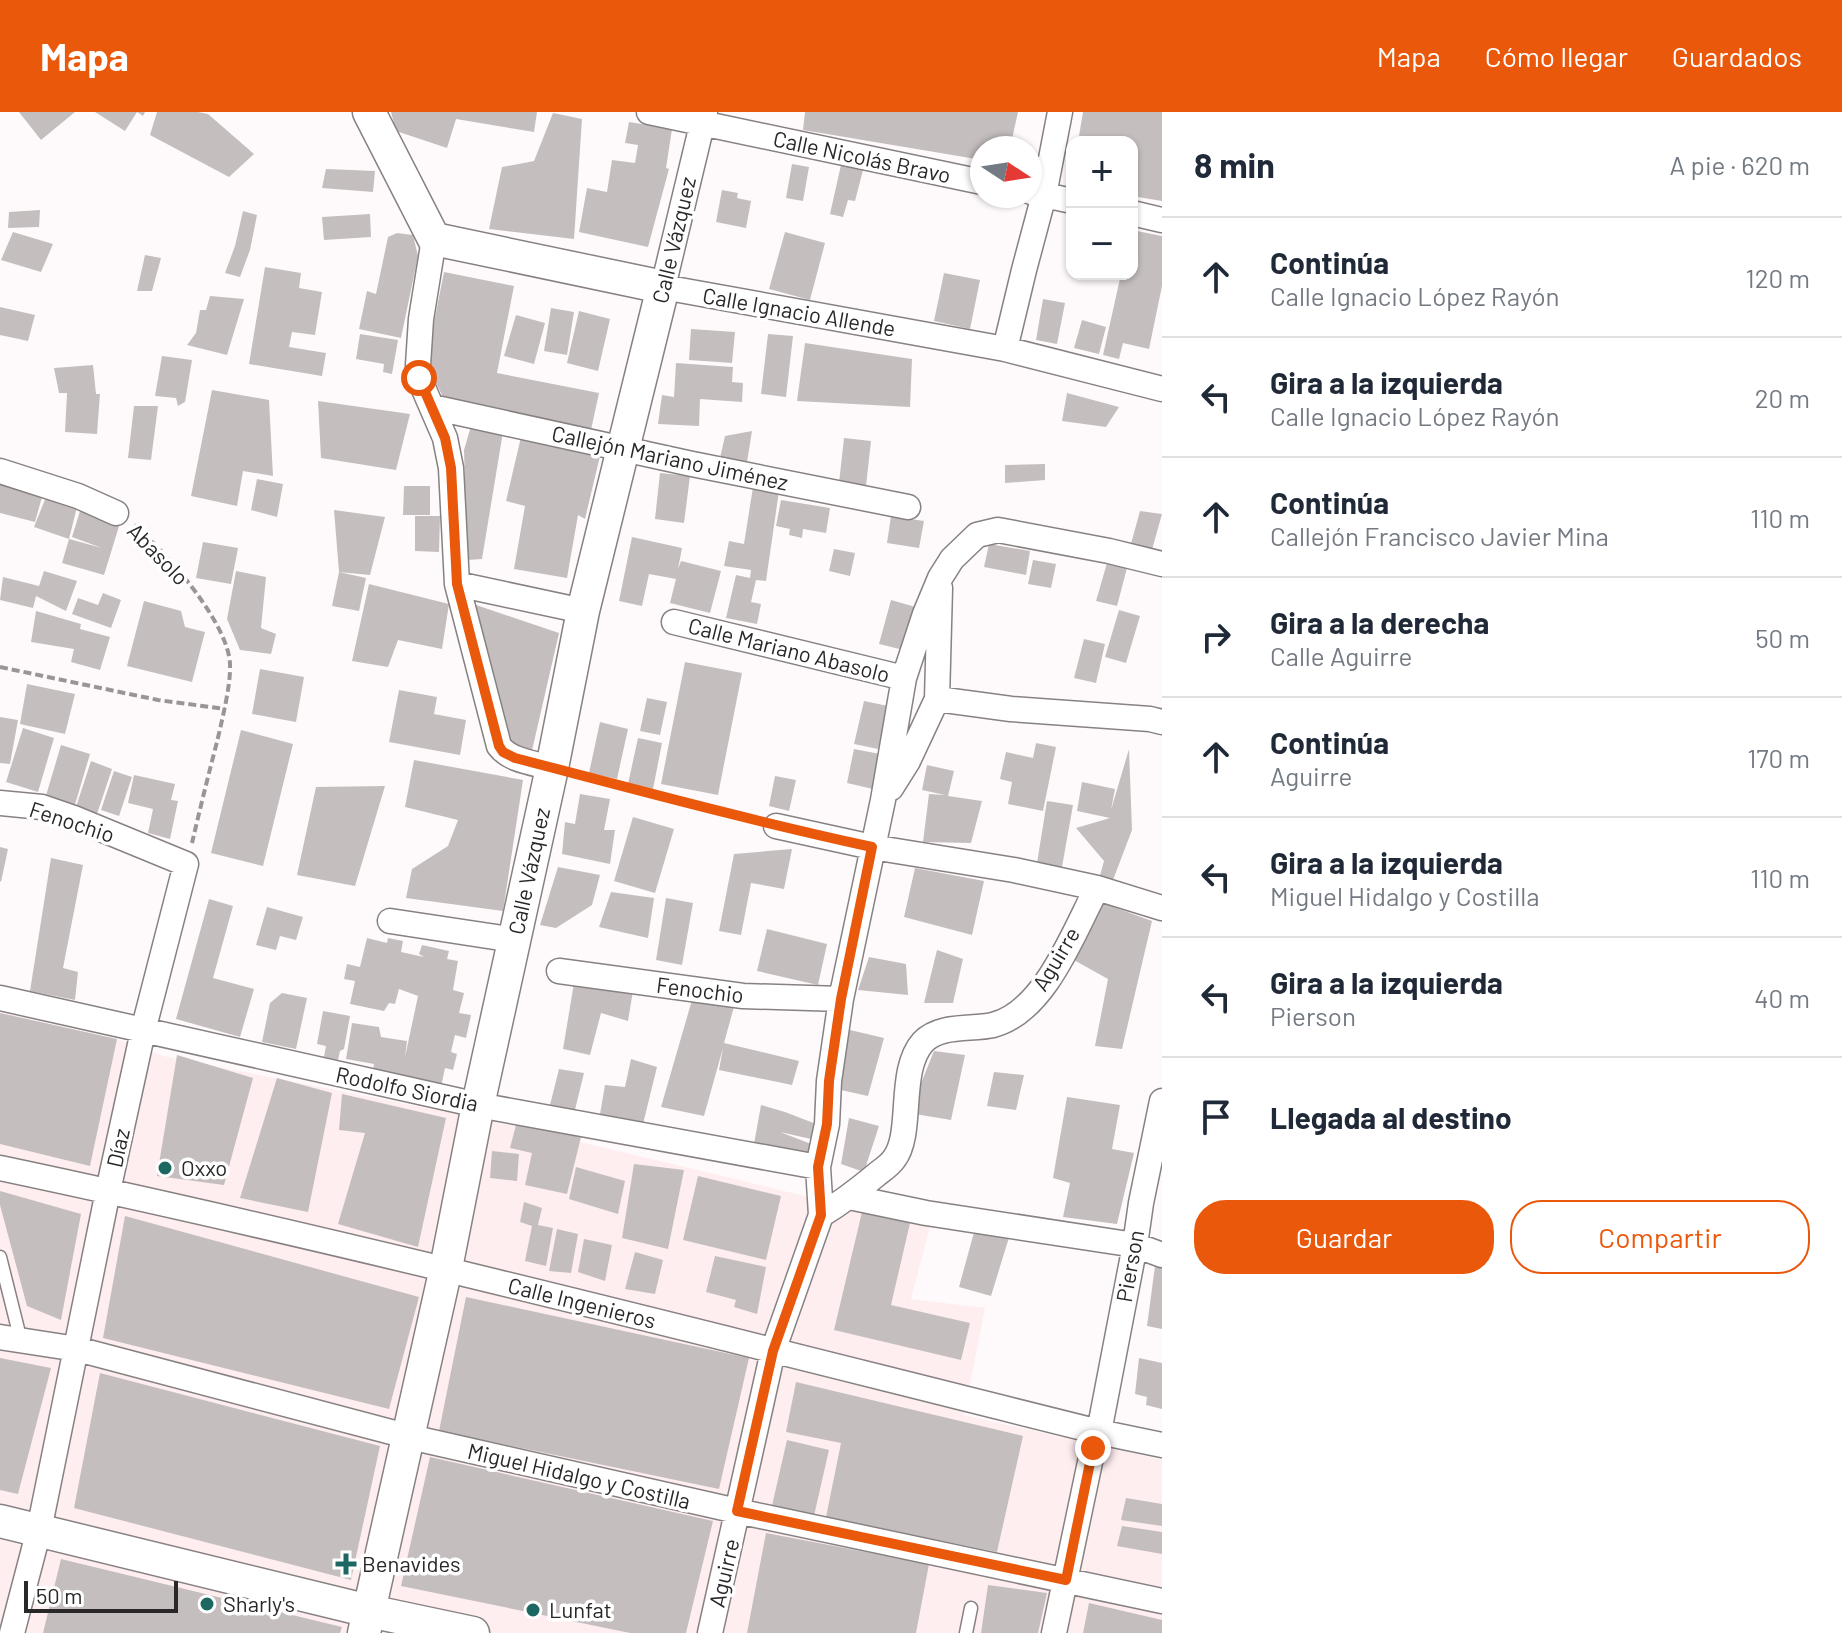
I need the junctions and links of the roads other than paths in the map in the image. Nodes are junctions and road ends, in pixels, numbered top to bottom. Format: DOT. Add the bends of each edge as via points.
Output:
graph roads {
  1 [pos="369,112"];
  2 [pos="649,112"];
  3 [pos="1060,112"];
  4 [pos="704,117"];
  5 [pos="1042,176"];
  6 [pos="970,179"];
  7 [pos="1042,195"];
  8 [pos="1066,200"];
  9 [pos="1035,208"];
  10 [pos="1138,214"];
  11 [pos="1162,220"];
  12 [pos="434,239"];
  13 [pos="663,287"];
  14 [pos="1005,349"];
  15 [pos="1162,389"];
  16 [pos="432,407"];
  17 [pos="622,448"];
  18 [pos="0,471"];
  19 [pos="908,507"];
  20 [pos="116,513"];
  21 [pos="1162,564"];
  22 [pos="940,578"];
  23 [pos="457,584"];
  24 [pos="583,611"];
  25 [pos="674,622"];
  26 [pos="904,678"];
  27 [pos="937,699"];
  28 [pos="1162,722"];
  29 [pos="552,768"];
  30 [pos="883,800"];
  31 [pos="0,803"];
  32 [pos="776,826"];
  33 [pos="872,847"];
  34 [pos="186,864"];
  35 [pos="1097,888"];
  36 [pos="1162,908"];
  37 [pos="390,921"];
  38 [pos="515,940"];
  39 [pos="559,971"];
  40 [pos="0,998"];
  41 [pos="841,999"];
  42 [pos="143,1031"];
  43 [pos="1162,1101"];
  44 [pos="478,1105"];
  45 [pos="818,1167"];
  46 [pos="0,1168"];
  47 [pos="1162,1173"];
  48 [pos="108,1191"];
  49 [pos="849,1197"];
  50 [pos="1141,1203"];
  51 [pos="821,1215"];
  52 [pos="1135,1245"];
  53 [pos="1162,1255"];
  54 [pos="0,1257"];
  55 [pos="446,1268"];
  56 [pos="10,1339"];
  57 [pos="77,1349"];
  58 [pos="773,1351"];
  59 [pos="410,1437"];
  60 [pos="1096,1440"];
  61 [pos="1162,1445"];
  62 [pos="737,1511"];
  63 [pos="0,1521"];
  64 [pos="39,1530"];
  65 [pos="1066,1580"];
  66 [pos="1162,1601"];
  67 [pos="971,1608"];
  68 [pos="367,1622"];
  69 [pos="12,1633"];
  70 [pos="473,1633"];
  71 [pos="710,1633"];
  72 [pos="966,1633"];
  73 [pos="1054,1633"];
  1 -- 12 [label="street"];
  2 -- 4 [label="street, Calle Nicolás Bravo"];
  3 -- 5 [label="street"];
  4 -- 6 [label="street, Calle Nicolás Bravo"];
  4 -- 13 [label="street, Calle Vázquez"];
  7 -- 8 [label="street"];
  9 -- 14 [label="street"];
  10 -- 11 [label="street"];
  12 -- 13 [label="street, Calle Ignacio Allende"];
  12 -- 16 [label="street" via="418,365"];
  13 -- 14 [label="street, Calle Ignacio Allende"];
  13 -- 17 [label="street, Calle Vázquez"];
  14 -- 15 [label="street, Calle Ignacio Allende"];
  16 -- 17 [label="street, Callejón Mariano Jiménez"];
  16 -- 23 [label="street" via="451,468"];
  17 -- 19 [label="street, Callejón Mariano Jiménez"];
  17 -- 24 [label="street, Calle Vázquez"];
  18 -- 20 [label="street, Abasolo"];
  21 -- 22 [label="street, Aguirre" via="998,530 977,535"];
  22 -- 26 [label="street, Aguirre"];
  22 -- 27 [label="street"];
  23 -- 24 [label="street"];
  23 -- 29 [label="street" via="499,746 515,758"];
  24 -- 29 [label="street, Calle Vázquez"];
  25 -- 26 [label="street, Calle Mariano Abasolo"];
  26 -- 30 [label="street, Aguirre"];
  27 -- 28 [label="street"];
  27 -- 30 [label="street"];
  29 -- 38 [label="street, Calle Vázquez"];
  30 -- 33 [label="street, Aguirre"];
  31 -- 34 [label="street, Fenochio" via="42,807"];
  32 -- 33 [label="street"];
  33 -- 35 [label="street"];
  33 -- 41 [label="street, Aguirre"];
  34 -- 42 [label="street, Díaz"];
  35 -- 36 [label="street"];
  35 -- 49 [label="street, Aguirre" via="1059,961 1030,1002 993,1025 952,1029 923,1042 908,1081 899,1150"];
  37 -- 38 [label="street"];
  38 -- 44 [label="street, Calle Vázquez"];
  39 -- 41 [label="street, Fenochio" via="743,996"];
  40 -- 42 [label="street, Rodolfo Siordia"];
  41 -- 45 [label="street, Aguirre"];
  42 -- 44 [label="street, Rodolfo Siordia"];
  42 -- 48 [label="street, Díaz"];
  43 -- 50 [label="street, Pierson"];
  44 -- 45 [label="street, Rodolfo Siordia"];
  44 -- 55 [label="street, Calle Vázquez"];
  45 -- 51 [label="street, Aguirre"];
  46 -- 48 [label="street, Calle Ingenieros"];
  47 -- 50 [label="street"];
  48 -- 55 [label="street, Calle Ingenieros"];
  48 -- 57 [label="street, Díaz"];
  49 -- 51 [label="street"];
  49 -- 52 [label="street"];
  50 -- 52 [label="street, Pierson"];
  51 -- 58 [label="street, Aguirre"];
  52 -- 53 [label="street"];
  52 -- 60 [label="street, Pierson"];
  54 -- 56 [label="lane"];
  55 -- 58 [label="street, Calle Ingenieros"];
  55 -- 59 [label="street, Calle Vázquez"];
  56 -- 57 [label="street, Miguel Hidalgo y Costilla"];
  57 -- 59 [label="street, Miguel Hidalgo y Costilla"];
  57 -- 64 [label="street, Díaz"];
  58 -- 60 [label="street, Calle Ingenieros"];
  58 -- 62 [label="street, Aguirre"];
  59 -- 62 [label="street, Miguel Hidalgo y Costilla"];
  59 -- 68 [label="street, Calle Vázquez"];
  60 -- 61 [label="street, Calle Ingenieros"];
  60 -- 65 [label="street, Pierson"];
  62 -- 65 [label="street, Miguel Hidalgo y Costilla"];
  62 -- 71 [label="street, Aguirre"];
  63 -- 64 [label="street"];
  64 -- 68 [label="street"];
  64 -- 69 [label="street, Díaz"];
  65 -- 66 [label="street, Miguel Hidalgo y Costilla"];
  65 -- 73 [label="street, Pierson"];
  67 -- 72 [label="lane"];
  68 -- 70 [label="street"];
}
